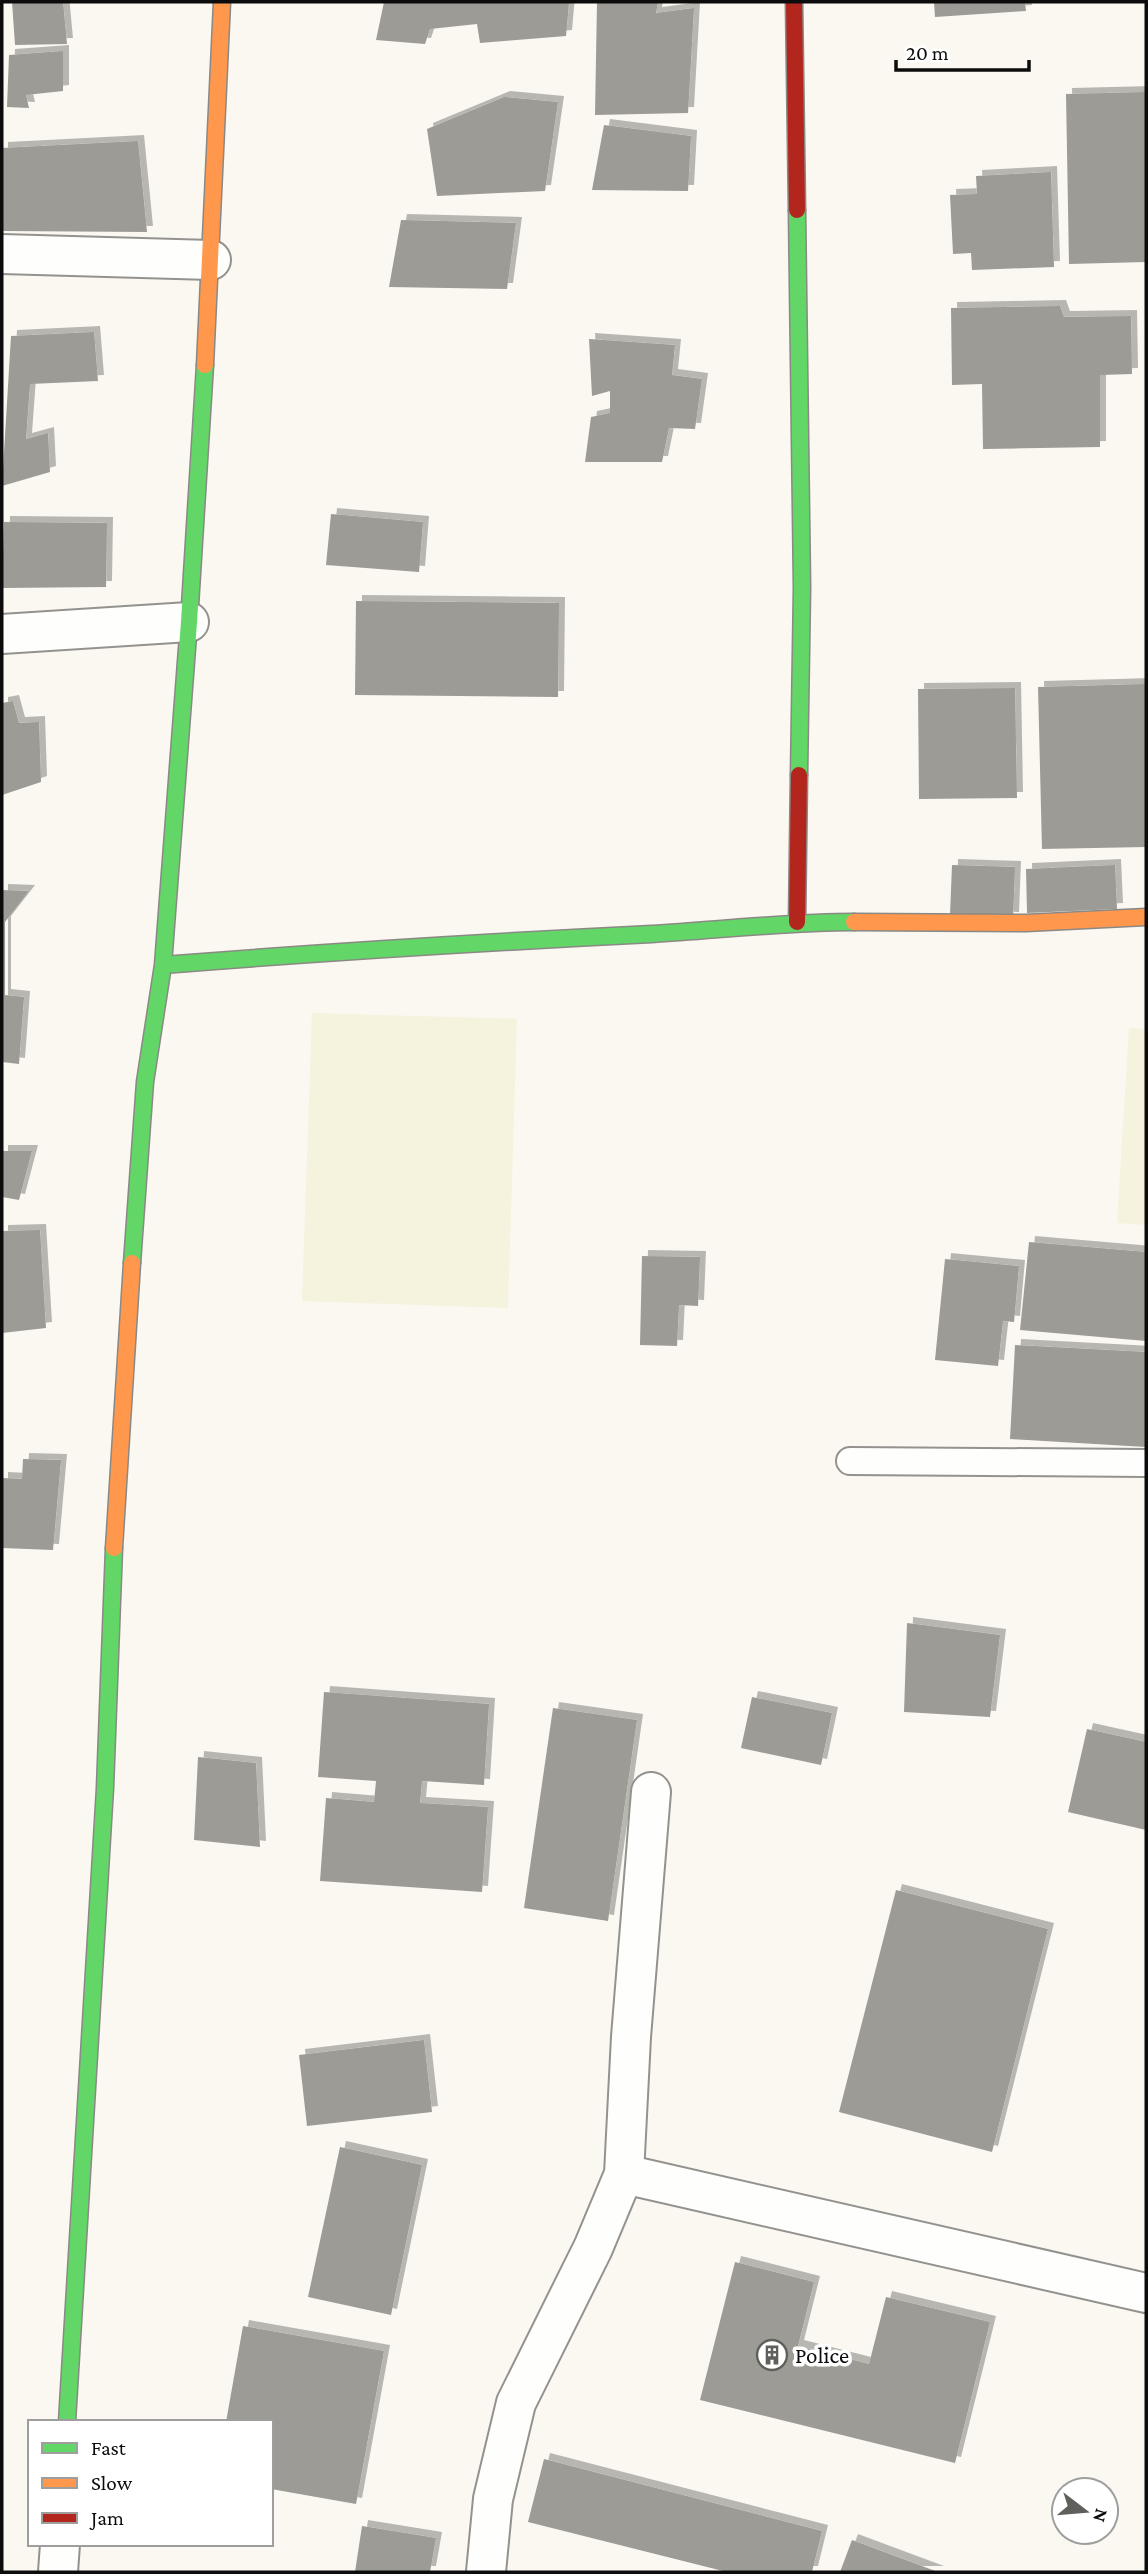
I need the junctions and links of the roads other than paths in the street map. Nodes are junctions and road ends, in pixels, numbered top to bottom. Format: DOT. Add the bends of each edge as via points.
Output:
graph roads {
  1 [pos="222,2"];
  2 [pos="794,2"];
  3 [pos="2,254"];
  4 [pos="211,260"];
  5 [pos="189,622"];
  6 [pos="2,634"];
  7 [pos="1146,917"];
  8 [pos="797,922"];
  9 [pos="163,965"];
  10 [pos="850,1461"];
  11 [pos="1146,1463"];
  12 [pos="651,1792"];
  13 [pos="624,2174"];
  14 [pos="1146,2293"];
  15 [pos="67,2420"];
  16 [pos="60,2546"];
  17 [pos="58,2572"];
  18 [pos="486,2572"];
  1 -- 4 [label="street"];
  2 -- 8 [label="street" via="802,588"];
  3 -- 4 [label="street"];
  4 -- 5 [label="street"];
  5 -- 6 [label="street"];
  5 -- 9 [label="street"];
  7 -- 8 [label="street" via="1026,923"];
  8 -- 9 [label="street"];
  9 -- 15 [label="street" via="145,1082 116,1499 103,1815"];
  10 -- 11 [label="lane"];
  12 -- 13 [label="street"];
  13 -- 14 [label="street"];
  13 -- 18 [label="street" via="593,2248 516,2403 493,2499"];
  16 -- 17 [label="street"];
}
